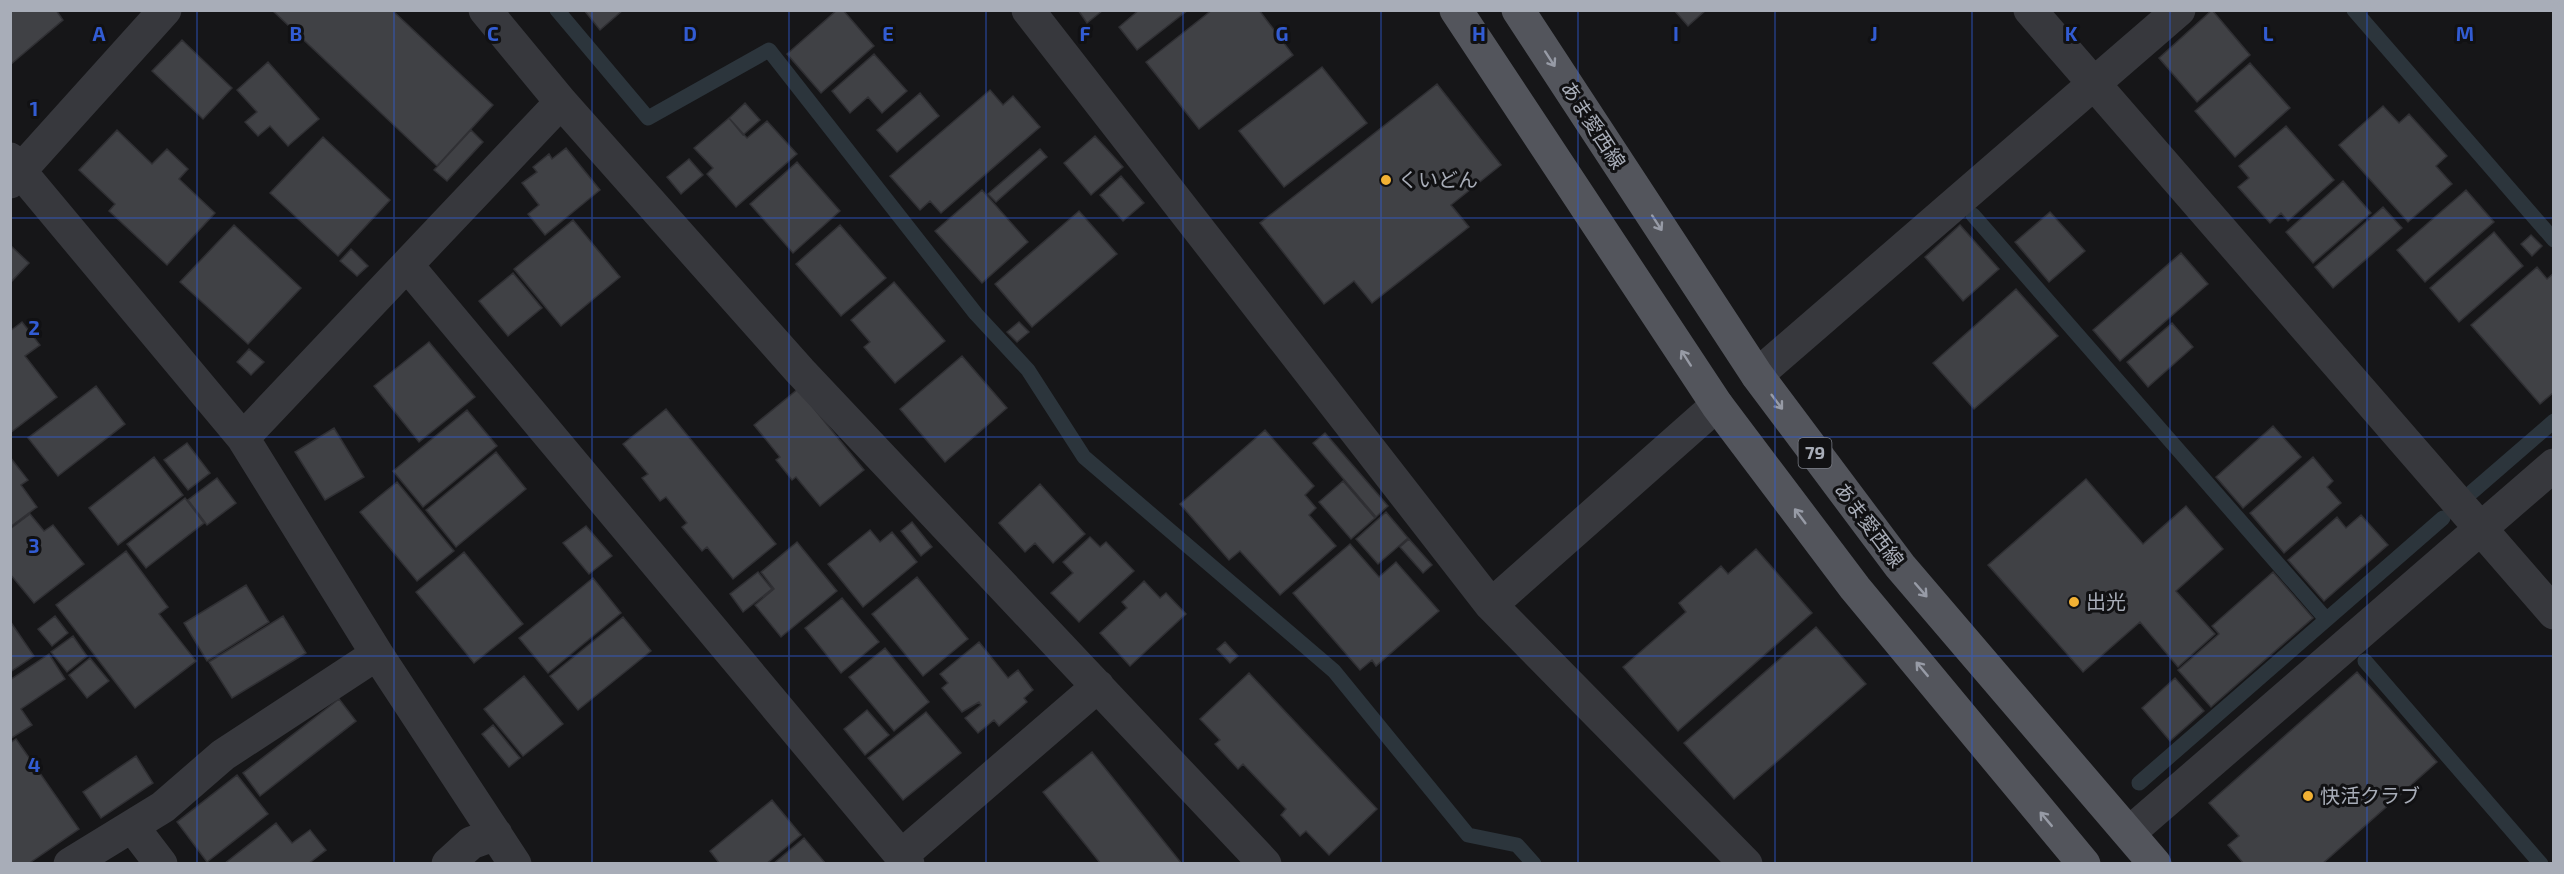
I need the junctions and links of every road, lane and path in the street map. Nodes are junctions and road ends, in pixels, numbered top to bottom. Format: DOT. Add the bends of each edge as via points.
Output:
graph roads {
  1 [pos="165,10"];
  2 [pos="485,10"];
  3 [pos="1028,10"];
  4 [pos="1456,10"];
  5 [pos="1518,10"];
  6 [pos="2030,10"];
  7 [pos="2179,10"];
  8 [pos="2095,84"];
  9 [pos="561,102"];
  10 [pos="14,170"];
  11 [pos="407,265"];
  12 [pos="1757,375"];
  13 [pos="1717,405"];
  14 [pos="243,438"];
  15 [pos="2553,465"];
  16 [pos="2482,528"];
  17 [pos="1491,605"];
  18 [pos="2553,613"];
  19 [pos="377,654"];
  20 [pos="1098,686"];
  21 [pos="132,826"];
  22 [pos="2129,833"];
  23 [pos="496,834"];
  24 [pos="904,860"];
  25 [pos="70,864"];
  26 [pos="161,864"];
  27 [pos="448,864"];
  28 [pos="515,864"];
  29 [pos="1265,864"];
  30 [pos="1746,864"];
  31 [pos="2084,864"];
  32 [pos="2155,864"];
  1 -- 10 [label="street"];
  2 -- 9 [label="street"];
  3 -- 17 [label="street"];
  13 -- 4 [label="main road, 79, one-way"];
  5 -- 12 [label="main road, あま愛西線 / 79, one-way"];
  6 -- 8 [label="street"];
  7 -- 8 [label="street"];
  8 -- 12 [label="street"];
  8 -- 16 [label="street"];
  9 -- 11 [label="street"];
  9 -- 20 [label="street" via="800,371"];
  10 -- 14 [label="street"];
  11 -- 14 [label="street"];
  11 -- 24 [label="street"];
  12 -- 22 [label="main road, あま愛西線 / 79, one-way" via="1900,566"];
  13 -- 17 [label="street"];
  31 -- 13 [label="main road, 79, one-way" via="1855,588"];
  14 -- 19 [label="street"];
  15 -- 16 [label="street"];
  16 -- 18 [label="street"];
  16 -- 22 [label="street"];
  17 -- 30 [label="street"];
  19 -- 21 [label="street" via="223,755 163,807"];
  19 -- 23 [label="street"];
  20 -- 24 [label="street"];
  20 -- 29 [label="street"];
  21 -- 25 [label="street"];
  21 -- 26 [label="street"];
  22 -- 32 [label="main road, あま愛西線 / 79"];
  23 -- 27 [label="street" via="471,843"];
  23 -- 28 [label="street"];
}
